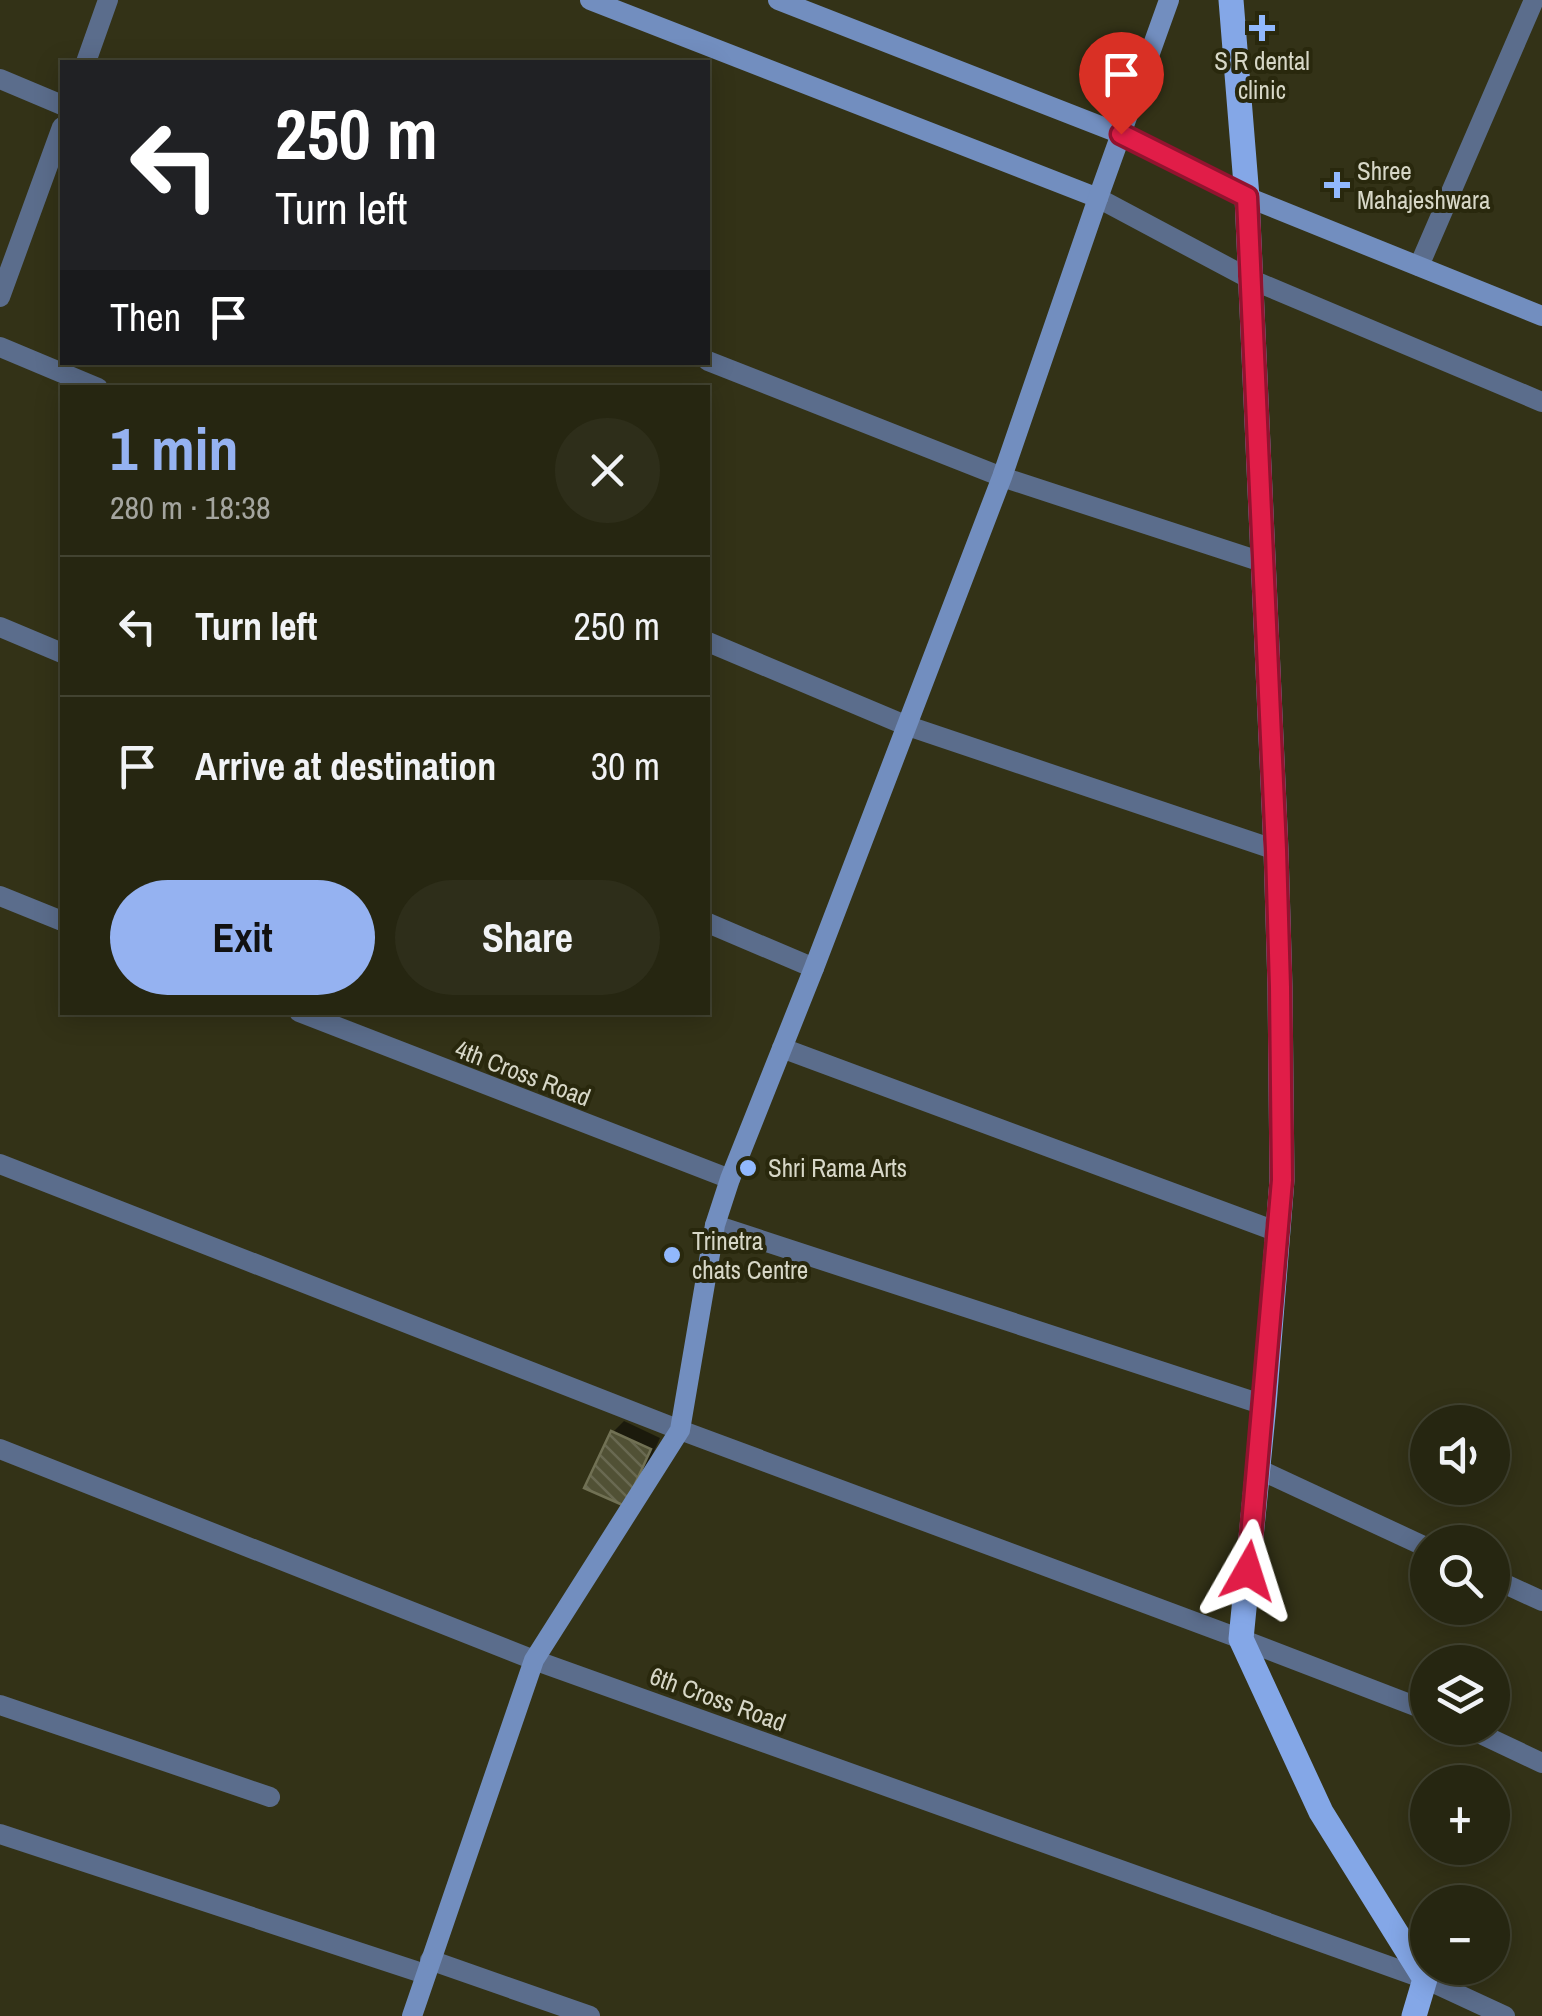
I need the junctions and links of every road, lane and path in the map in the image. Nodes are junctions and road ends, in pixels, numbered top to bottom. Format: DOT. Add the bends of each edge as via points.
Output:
graph roads {
  1 [pos="108,0"];
  2 [pos="590,0"];
  3 [pos="778,0"];
  4 [pos="1169,0"];
  5 [pos="1231,0"];
  6 [pos="1534,0"];
  7 [pos="87,60"];
  8 [pos="0,78"];
  9 [pos="60,104"];
  10 [pos="60,132"];
  11 [pos="1121,134"];
  12 [pos="1247,197"];
  13 [pos="1098,198"];
  14 [pos="1419,266"];
  15 [pos="1250,280"];
  16 [pos="0,297"];
  17 [pos="1542,316"];
  18 [pos="0,347"];
  19 [pos="710,362"];
  20 [pos="91,385"];
  21 [pos="1542,402"];
  22 [pos="1002,477"];
  23 [pos="1262,562"];
  24 [pos="0,627"];
  25 [pos="710,643"];
  26 [pos="60,653"];
  27 [pos="906,725"];
  28 [pos="1276,850"];
  29 [pos="0,896"];
  30 [pos="60,920"];
  31 [pos="710,924"];
  32 [pos="814,968"];
  33 [pos="307,1015"];
  34 [pos="782,1048"];
  35 [pos="0,1164"];
  36 [pos="730,1180"];
  37 [pos="715,1225"];
  38 [pos="1278,1232"];
  39 [pos="1264,1405"];
  40 [pos="680,1430"];
  41 [pos="0,1449"];
  42 [pos="1258,1469"];
  43 [pos="1410,1540"];
  44 [pos="1510,1586"];
  45 [pos="1542,1601"];
  46 [pos="1241,1639"];
  47 [pos="534,1660"];
  48 [pos="1410,1704"];
  49 [pos="0,1705"];
  50 [pos="1504,1745"];
  51 [pos="1542,1763"];
  52 [pos="270,1797"];
  53 [pos="0,1834"];
  54 [pos="1410,1955"];
  55 [pos="428,1967"];
  56 [pos="1410,1974"];
  57 [pos="1423,1985"];
  58 [pos="1438,1985"];
  59 [pos="412,2016"];
  60 [pos="590,2016"];
  61 [pos="1414,2016"];
  62 [pos="1504,2016"];
  1 -- 7 [label="street"];
  2 -- 13 [label="street"];
  3 -- 11 [label="street"];
  4 -- 11 [label="street"];
  5 -- 12 [label="main road"];
  6 -- 14 [label="street"];
  8 -- 9 [label="street"];
  10 -- 16 [label="street"];
  11 -- 12 [label="street"];
  11 -- 13 [label="street"];
  12 -- 14 [label="street"];
  12 -- 15 [label="main road"];
  13 -- 15 [label="street"];
  13 -- 22 [label="street"];
  14 -- 17 [label="street"];
  15 -- 21 [label="street"];
  15 -- 23 [label="main road"];
  18 -- 20 [label="street"];
  19 -- 22 [label="street"];
  22 -- 23 [label="street"];
  22 -- 27 [label="street"];
  23 -- 28 [label="main road"];
  24 -- 26 [label="street"];
  25 -- 27 [label="street"];
  27 -- 28 [label="street"];
  27 -- 32 [label="street"];
  28 -- 38 [label="main road"];
  29 -- 30 [label="street"];
  31 -- 32 [label="street"];
  32 -- 34 [label="street"];
  33 -- 36 [label="street, 4th Cross Road"];
  34 -- 36 [label="street"];
  34 -- 38 [label="street"];
  35 -- 40 [label="street"];
  36 -- 37 [label="street"];
  37 -- 39 [label="street"];
  37 -- 40 [label="street"];
  38 -- 39 [label="main road"];
  39 -- 42 [label="main road"];
  40 -- 46 [label="street"];
  40 -- 47 [label="street"];
  41 -- 47 [label="street, 6th Cross Road"];
  42 -- 43 [label="street"];
  42 -- 46 [label="main road"];
  44 -- 45 [label="street"];
  46 -- 48 [label="street"];
  46 -- 54 [label="main road" via="1320,1812"];
  47 -- 55 [label="street"];
  47 -- 56 [label="street, 6th Cross Road"];
  49 -- 52 [label="street"];
  50 -- 51 [label="street"];
  53 -- 55 [label="street"];
  55 -- 59 [label="street"];
  55 -- 60 [label="street"];
  57 -- 61 [label="main road"];
  58 -- 62 [label="street, 6th Cross Road"];
}
